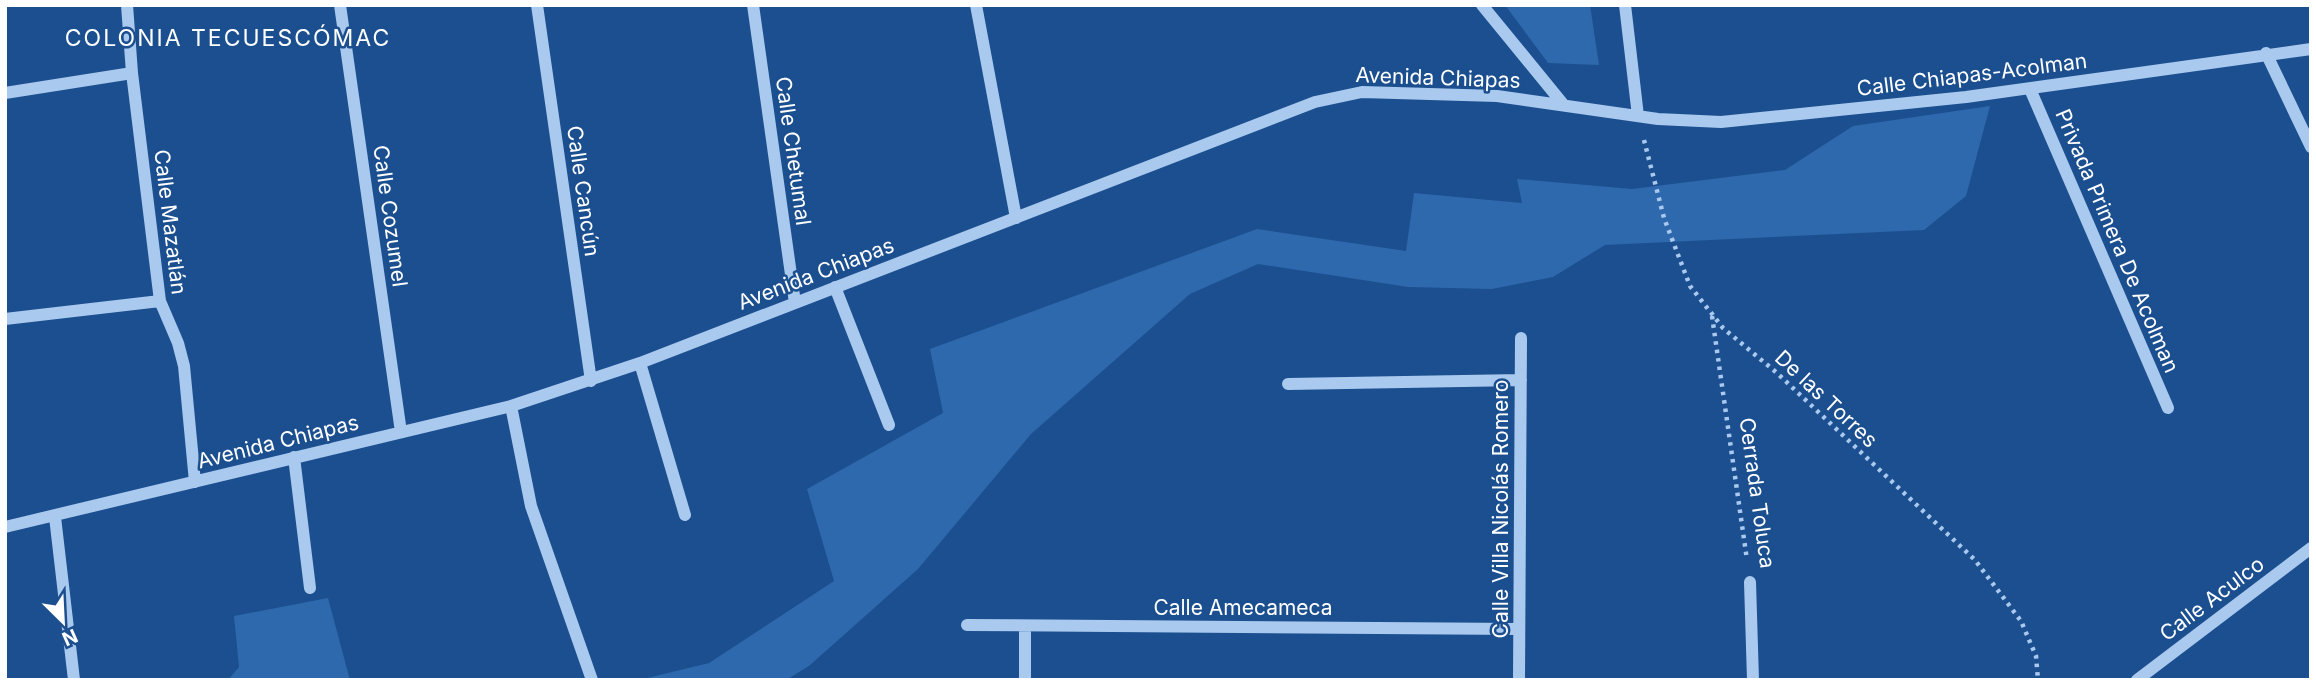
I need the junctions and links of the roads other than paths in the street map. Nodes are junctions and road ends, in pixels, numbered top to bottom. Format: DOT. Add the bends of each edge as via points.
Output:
graph roads {
  1 [pos="127,5"];
  2 [pos="340,5"];
  3 [pos="537,5"];
  4 [pos="753,5"];
  5 [pos="976,5"];
  6 [pos="1482,5"];
  7 [pos="1625,5"];
  8 [pos="2311,49"];
  9 [pos="2266,53"];
  10 [pos="132,73"];
  11 [pos="2030,89"];
  12 [pos="5,93"];
  13 [pos="1563,104"];
  14 [pos="1638,116"];
  15 [pos="2311,147"];
  16 [pos="1016,218"];
  17 [pos="835,287"];
  18 [pos="160,301"];
  19 [pos="794,303"];
  20 [pos="5,319"];
  21 [pos="1521,338"];
  22 [pos="640,363"];
  23 [pos="1521,380"];
  24 [pos="591,381"];
  25 [pos="1288,384"];
  26 [pos="511,406"];
  27 [pos="2168,408"];
  28 [pos="889,425"];
  29 [pos="401,432"];
  30 [pos="295,457"];
  31 [pos="195,482"];
  32 [pos="685,515"];
  33 [pos="55,517"];
  34 [pos="5,527"];
  35 [pos="2311,548"];
  36 [pos="1750,582"];
  37 [pos="310,588"];
  38 [pos="967,625"];
  39 [pos="1025,626"];
  40 [pos="1519,629"];
  41 [pos="74,680"];
  42 [pos="592,680"];
  43 [pos="1025,680"];
  44 [pos="1519,680"];
  45 [pos="1754,680"];
  46 [pos="2137,680"];
  1 -- 10 [label="street, Calle Mazatlán"];
  2 -- 29 [label="street, Calle Cozumel"];
  3 -- 24 [label="street, Calle Cancún"];
  4 -- 19 [label="street, Calle Chetumal"];
  5 -- 16 [label="street"];
  6 -- 13 [label="street"];
  7 -- 14 [label="street"];
  8 -- 9 [label="street, Calle Chiapas-Acolman"];
  9 -- 11 [label="street, Calle Chiapas-Acolman"];
  9 -- 15 [label="street"];
  10 -- 12 [label="street"];
  10 -- 18 [label="street, Calle Mazatlán"];
  11 -- 14 [label="street, Calle Chiapas-Acolman" via="1721,122"];
  11 -- 27 [label="street, Privada Primera De Acolman"];
  13 -- 14 [label="street, Avenida Chiapas"];
  13 -- 16 [label="street, Avenida Chiapas" via="1497,96 1338,95"];
  16 -- 17 [label="street, Avenida Chiapas"];
  17 -- 19 [label="street, Avenida Chiapas"];
  17 -- 28 [label="street"];
  18 -- 20 [label="street"];
  18 -- 31 [label="street, Calle Mazatlán" via="184,366"];
  19 -- 22 [label="street, Avenida Chiapas"];
  21 -- 23 [label="street, Calle Villa Nicolás Romero"];
  22 -- 24 [label="street, Avenida Chiapas"];
  22 -- 32 [label="street"];
  23 -- 25 [label="street"];
  23 -- 40 [label="street, Calle Villa Nicolás Romero"];
  24 -- 26 [label="street, Avenida Chiapas"];
  26 -- 29 [label="street, Avenida Chiapas"];
  26 -- 42 [label="street" via="531,506"];
  29 -- 30 [label="street, Avenida Chiapas"];
  30 -- 31 [label="street, Avenida Chiapas"];
  30 -- 37 [label="street"];
  31 -- 33 [label="street, Avenida Chiapas"];
  33 -- 34 [label="street, Avenida Chiapas"];
  33 -- 41 [label="street"];
  35 -- 46 [label="street, Calle Aculco"];
  36 -- 45 [label="street, Cerrada Toluca"];
  38 -- 39 [label="street, Calle Amecameca"];
  39 -- 40 [label="street, Calle Amecameca"];
  39 -- 43 [label="street"];
  40 -- 44 [label="street, Calle Villa Nicolás Romero"];
}
